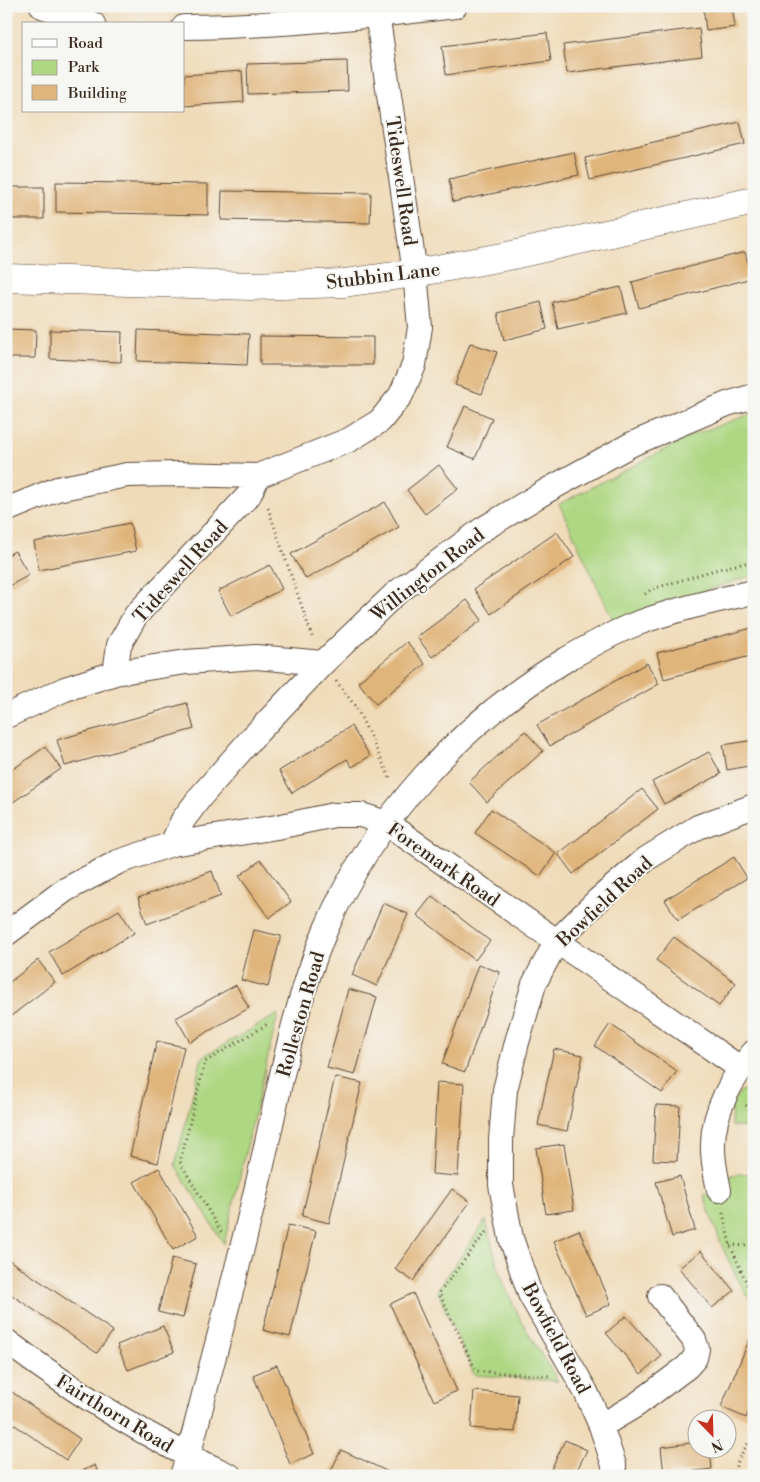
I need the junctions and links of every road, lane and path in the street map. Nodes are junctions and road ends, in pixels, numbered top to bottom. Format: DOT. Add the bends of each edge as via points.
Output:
graph roads {
  1 [pos="42,6"];
  2 [pos="455,6"];
  3 [pos="377,11"];
  4 [pos="87,22"];
  5 [pos="185,27"];
  6 [pos="754,201"];
  7 [pos="415,273"];
  8 [pos="6,278"];
  9 [pos="754,396"];
  10 [pos="258,476"];
  11 [pos="6,510"];
  12 [pos="754,592"];
  13 [pos="323,663"];
  14 [pos="115,673"];
  15 [pos="6,716"];
  16 [pos="754,806"];
  17 [pos="386,823"];
  18 [pos="172,844"];
  19 [pos="6,934"];
  20 [pos="556,942"];
  21 [pos="293,1028"];
  22 [pos="747,1060"];
  23 [pos="719,1190"];
  24 [pos="505,1207"];
  25 [pos="244,1244"];
  26 [pos="730,1245"];
  27 [pos="754,1246"];
  28 [pos="660,1296"];
  29 [pos="754,1296"];
  30 [pos="6,1341"];
  31 [pos="579,1379"];
  32 [pos="601,1426"];
  33 [pos="754,1434"];
  34 [pos="185,1466"];
  35 [pos="230,1476"];
  36 [pos="614,1476"];
  37 [pos="732,1476"];
  1 -- 4 [label="street"];
  2 -- 3 [label="street"];
  3 -- 5 [label="street" via="239,26"];
  3 -- 7 [label="street, Tideswell Road"];
  6 -- 7 [label="main road, Stubbin Lane" via="517,254"];
  7 -- 8 [label="main road, Stubbin Lane" via="344,283 251,286"];
  7 -- 10 [label="street, Tideswell Road" via="420,327 414,365 401,395 380,421 349,440"];
  9 -- 13 [label="street, Willington Road" via="632,444 483,529 396,594"];
  10 -- 11 [label="street, Tideswell Road" via="127,475 57,489"];
  10 -- 14 [label="street, Tideswell Road" via="249,495 136,616 119,645"];
  12 -- 17 [label="street, Rolleston Road" via="695,604 631,626 584,649 532,681 484,717 442,757"];
  13 -- 14 [label="street" via="256,657 186,662"];
  13 -- 18 [label="street, Willington Road" via="201,796 183,820"];
  14 -- 15 [label="street" via="65,689"];
  16 -- 20 [label="street, Bowfield Road" via="698,827 646,859"];
  17 -- 18 [label="street, Foremark Road" via="361,815 334,815"];
  17 -- 20 [label="street, Foremark Road"];
  17 -- 21 [label="street, Rolleston Road" via="347,884 325,930"];
  18 -- 19 [label="street, Foremark Road" via="118,862 65,890"];
  20 -- 22 [label="street, Foremark Road"];
  20 -- 24 [label="street, Bowfield Road" via="534,984 505,1090 501,1140 501,1185"];
  21 -- 25 [label="street, Rolleston Road"];
  21 -- 25 [label="path" via="272,1022 205,1062 180,1162 225,1239"];
  22 -- 23 [label="street" via="718,1115 713,1143"];
  23 -- 26 [label="path"];
  24 -- 31 [label="street, Bowfield Road" via="511,1238 530,1294"];
  24 -- 31 [label="path" via="439,1293 476,1371"];
  25 -- 34 [label="street, Rolleston Road"];
  26 -- 27 [label="path"];
  26 -- 29 [label="path"];
  28 -- 32 [label="street" via="694,1340 695,1358 636,1405"];
  30 -- 34 [label="street, Fairthorn Road" via="38,1366 132,1425"];
  31 -- 32 [label="street, Bowfield Road"];
  32 -- 36 [label="street, Bowfield Road" via="614,1465"];
  33 -- 37 [label="path"];
  34 -- 35 [label="street, Fairthorn Road"];
}
